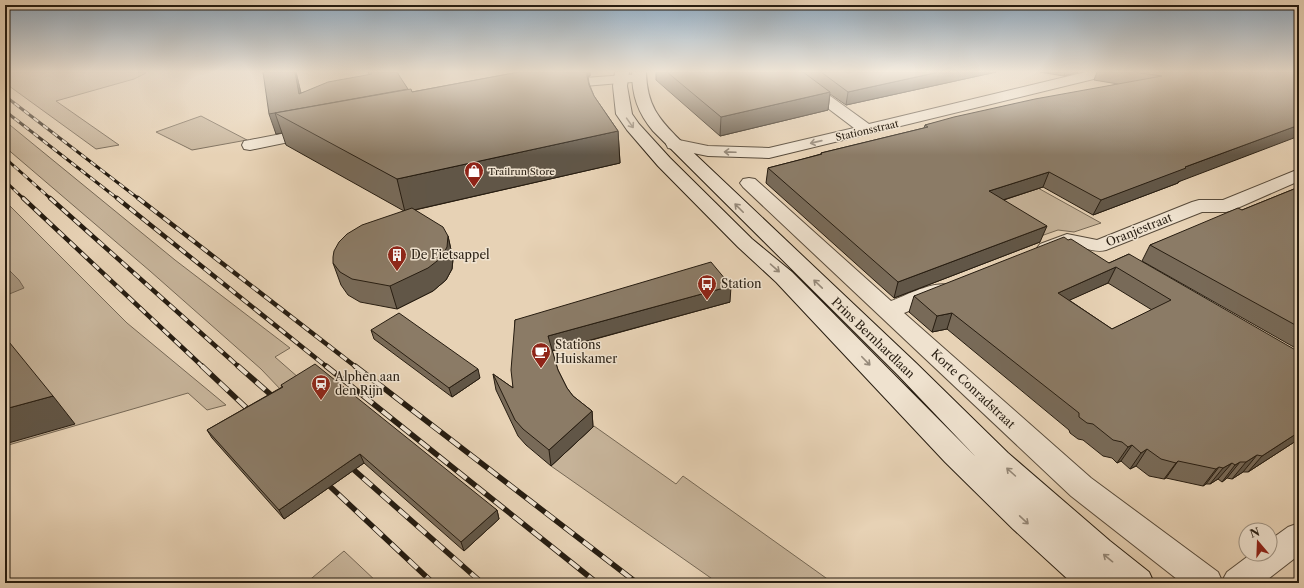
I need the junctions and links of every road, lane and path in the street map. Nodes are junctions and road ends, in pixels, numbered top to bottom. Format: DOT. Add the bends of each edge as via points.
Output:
graph roads {
  1 [pos="621,99"];
  2 [pos="642,99"];
  3 [pos="825,99"];
  4 [pos="993,99"];
  5 [pos="868,130"];
  6 [pos="324,131"];
  7 [pos="674,144"];
  8 [pos="250,145"];
  9 [pos="1299,174"];
  10 [pos="749,183"];
  11 [pos="1099,246"];
  12 [pos="1031,255"];
  13 [pos="1120,259"];
  14 [pos="960,283"];
  15 [pos="888,311"];
  16 [pos="1299,537"];
  17 [pos="1096,583"];
  18 [pos="1138,583"];
  19 [pos="1207,583"];
  20 [pos="1238,583"];
  1 -- 17 [label="street, Prins Bernhardlaan, one-way" via="624,114 664,162 745,243 784,277 955,454 1024,520"];
  2 -- 7 [label="street, Prins Bernhardlaan" via="646,112"];
  3 -- 5 [label="street"];
  4 -- 5 [label="street, Stationsstraat"];
  5 -- 7 [label="street, Stationsstraat, one-way" via="769,153 708,151"];
  6 -- 8 [label="street"];
  18 -- 7 [label="street, Prins Bernhardlaan, one-way" via="998,460"];
  9 -- 11 [label="street, Oranjestraat" via="1226,206 1199,206"];
  10 -- 15 [label="street, Korte Conradstraat"];
  11 -- 12 [label="street, Oranjestraat" via="1067,240"];
  11 -- 13 [label="street"];
  14 -- 15 [label="street"];
  15 -- 19 [label="street, Korte Conradstraat" via="1081,487"];
  16 -- 20 [label="street"];
}
